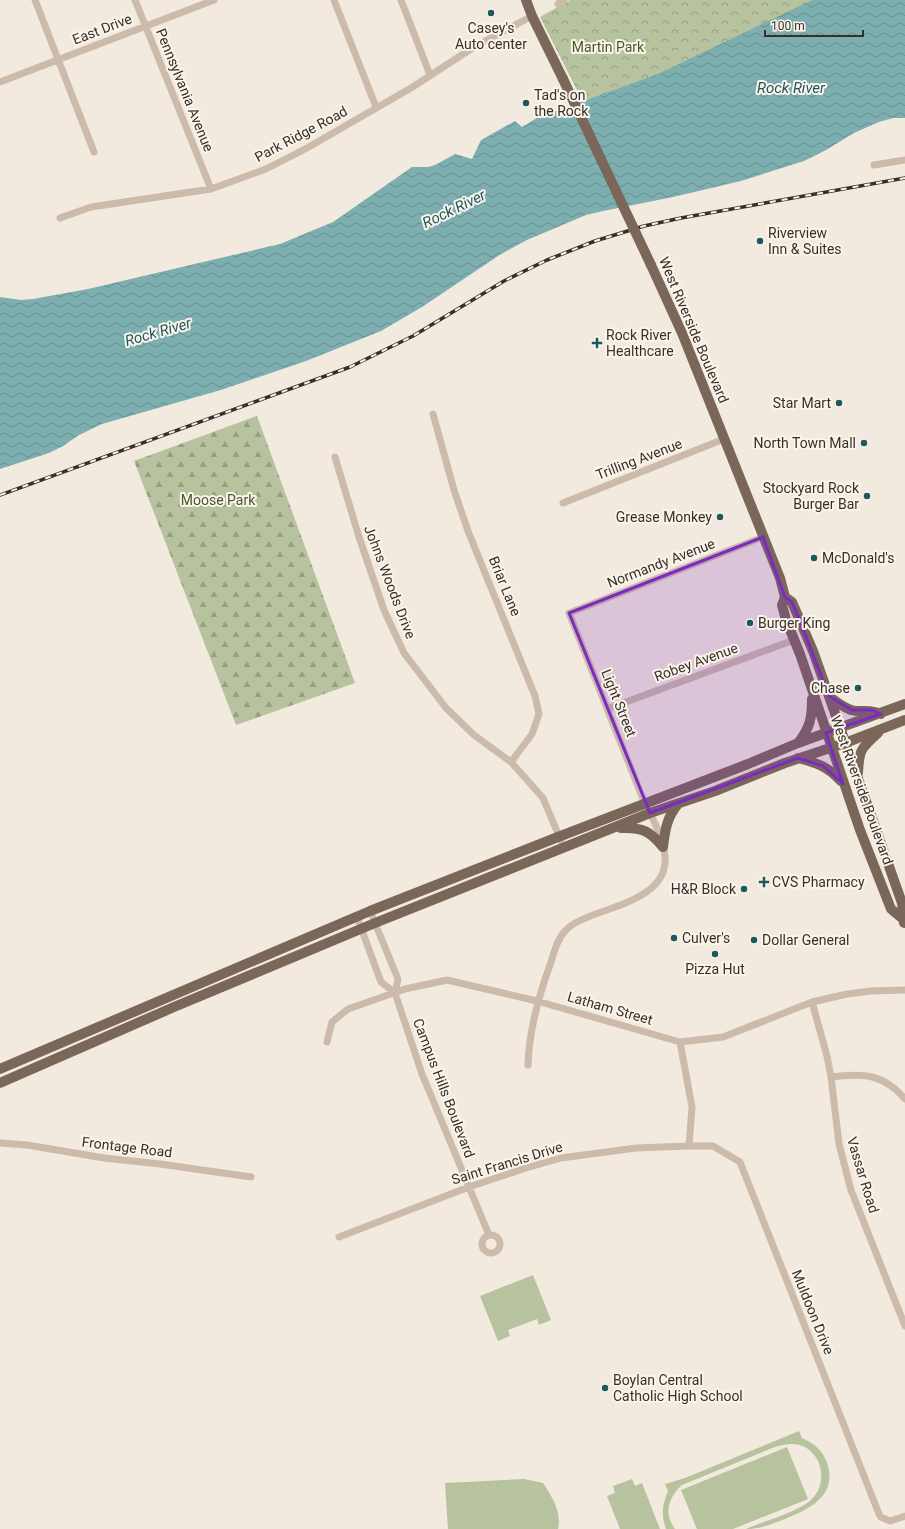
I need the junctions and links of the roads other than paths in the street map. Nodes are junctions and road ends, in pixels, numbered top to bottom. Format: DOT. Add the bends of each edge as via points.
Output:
graph roads {
  1 [pos="35,0"];
  2 [pos="135,0"];
  3 [pos="214,0"];
  4 [pos="334,0"];
  5 [pos="400,0"];
  6 [pos="526,0"];
  7 [pos="532,16"];
  8 [pos="146,26"];
  9 [pos="58,60"];
  10 [pos="430,75"];
  11 [pos="0,82"];
  12 [pos="376,107"];
  13 [pos="94,152"];
  14 [pos="905,160"];
  15 [pos="874,165"];
  16 [pos="211,189"];
  17 [pos="60,218"];
  18 [pos="433,414"];
  19 [pos="724,439"];
  20 [pos="335,457"];
  21 [pos="563,503"];
  22 [pos="763,537"];
  23 [pos="785,597"];
  24 [pos="569,613"];
  25 [pos="794,640"];
  26 [pos="813,691"];
  27 [pos="829,696"];
  28 [pos="905,704"];
  29 [pos="607,709"];
  30 [pos="880,714"];
  31 [pos="905,720"];
  32 [pos="840,728"];
  33 [pos="884,728"];
  34 [pos="826,733"];
  35 [pos="798,743"];
  36 [pos="845,743"];
  37 [pos="831,748"];
  38 [pos="798,758"];
  39 [pos="511,762"];
  40 [pos="857,777"];
  41 [pos="844,784"];
  42 [pos="645,804"];
  43 [pos="678,804"];
  44 [pos="650,813"];
  45 [pos="615,828"];
  46 [pos="558,837"];
  47 [pos="663,847"];
  48 [pos="564,848"];
  49 [pos="370,911"];
  50 [pos="357,917"];
  51 [pos="904,922"];
  52 [pos="375,923"];
  53 [pos="361,929"];
  54 [pos="905,990"];
  55 [pos="395,993"];
  56 [pos="537,1001"];
  57 [pos="812,1002"];
  58 [pos="327,1042"];
  59 [pos="680,1042"];
  60 [pos="528,1065"];
  61 [pos="0,1069"];
  62 [pos="831,1077"];
  63 [pos="0,1083"];
  64 [pos="905,1099"];
  65 [pos="0,1142"];
  66 [pos="689,1146"];
  67 [pos="252,1177"];
  68 [pos="468,1188"];
  69 [pos="489,1235"];
  70 [pos="340,1237"];
  71 [pos="905,1326"];
  72 [pos="905,1516"];
  1 -- 9 [label="street"];
  2 -- 8 [label="street, Pennsylvania Avenue"];
  3 -- 8 [label="street, East Drive"];
  4 -- 12 [label="street"];
  5 -- 10 [label="street"];
  6 -- 7 [label="main road, West Riverside Boulevard"];
  7 -- 10 [label="street, Park Ridge Road" via="474,47"];
  7 -- 19 [label="main road, West Riverside Boulevard, bridge" via="682,333"];
  8 -- 9 [label="street, East Drive"];
  8 -- 16 [label="street, Pennsylvania Avenue"];
  9 -- 11 [label="street, East Drive"];
  9 -- 13 [label="street"];
  10 -- 12 [label="street, Park Ridge Road"];
  12 -- 16 [label="street, Park Ridge Road" via="283,161"];
  14 -- 15 [label="street"];
  16 -- 17 [label="street, Park Ridge Road" via="91,207"];
  18 -- 39 [label="street, Briar Lane" via="468,531 536,696 539,714 532,734"];
  19 -- 21 [label="street, Trilling Avenue"];
  19 -- 22 [label="main road, West Riverside Boulevard"];
  20 -- 39 [label="street, Johns Woods Drive" via="384,610 404,653 446,708 474,735"];
  22 -- 23 [label="main road, West Riverside Boulevard"];
  22 -- 24 [label="street, Normandy Avenue"];
  23 -- 25 [label="main road, West Riverside Boulevard" via="782,605"];
  23 -- 27 [label="main road, West Riverside Boulevard" via="792,602"];
  24 -- 29 [label="street, Light Street"];
  25 -- 26 [label="main road, West Riverside Boulevard"];
  25 -- 29 [label="street, Robey Avenue"];
  26 -- 34 [label="main road, West Riverside Boulevard"];
  26 -- 35 [label="main road" via="810,725"];
  27 -- 30 [label="main road" via="852,710 872,710"];
  27 -- 32 [label="main road, West Riverside Boulevard"];
  28 -- 30 [label="main road"];
  29 -- 42 [label="street, Light Street"];
  30 -- 32 [label="main road"];
  31 -- 33 [label="main road"];
  32 -- 34 [label="main road"];
  32 -- 36 [label="main road, West Riverside Boulevard"];
  33 -- 36 [label="main road"];
  33 -- 40 [label="main road" via="862,746"];
  34 -- 35 [label="main road"];
  34 -- 37 [label="main road, West Riverside Boulevard"];
  35 -- 42 [label="main road"];
  36 -- 37 [label="main road"];
  36 -- 40 [label="main road, West Riverside Boulevard"];
  37 -- 38 [label="main road"];
  37 -- 41 [label="main road, West Riverside Boulevard"];
  38 -- 41 [label="main road" via="823,766"];
  38 -- 43 [label="main road"];
  39 -- 46 [label="street, Johns Woods Drive" via="543,798"];
  40 -- 51 [label="main road, West Riverside Boulevard" via="902,903"];
  41 -- 51 [label="main road, West Riverside Boulevard" via="891,909"];
  42 -- 44 [label="street, Light Street"];
  42 -- 46 [label="main road"];
  43 -- 44 [label="main road"];
  43 -- 47 [label="main road" via="666,824"];
  44 -- 45 [label="main road"];
  44 -- 47 [label="street, Light Street"];
  45 -- 47 [label="main road" via="638,828 653,836"];
  45 -- 48 [label="main road"];
  46 -- 48 [label="street, Johns Woods Drive"];
  46 -- 49 [label="main road"];
  47 -- 56 [label="street, Light Street" via="666,866 662,876 648,892 595,914 567,929 557,943"];
  48 -- 52 [label="main road"];
  49 -- 50 [label="main road"];
  49 -- 52 [label="street, Campus Hills Boulevard"];
  50 -- 53 [label="street"];
  50 -- 61 [label="main road"];
  52 -- 53 [label="main road"];
  52 -- 55 [label="street, Campus Hills Boulevard" via="398,979"];
  53 -- 55 [label="street" via="381,982"];
  53 -- 63 [label="main road"];
  54 -- 57 [label="street, Latham Street" via="847,994"];
  55 -- 56 [label="street, Latham Street" via="447,980"];
  55 -- 58 [label="street, Latham Street" via="348,1009 332,1022"];
  55 -- 68 [label="street, Campus Hills Boulevard" via="422,1074"];
  56 -- 59 [label="street, Latham Street"];
  56 -- 60 [label="street, Light Street" via="529,1042"];
  57 -- 59 [label="street, Latham Street" via="723,1037"];
  57 -- 62 [label="street, Vassar Road"];
  59 -- 66 [label="street" via="692,1107"];
  62 -- 64 [label="street" via="868,1075 878,1078 898,1091"];
  62 -- 71 [label="street, Vassar Road" via="839,1144 851,1190"];
  65 -- 67 [label="street, Frontage Road"];
  66 -- 68 [label="street, Saint Francis Drive" via="636,1148 561,1158"];
  66 -- 72 [label="street, Muldoon Drive" via="713,1146 740,1162 879,1514 885,1520 893,1521"];
  68 -- 69 [label="street, Campus Hills Boulevard"];
  68 -- 70 [label="street, Saint Francis Drive"];
}
